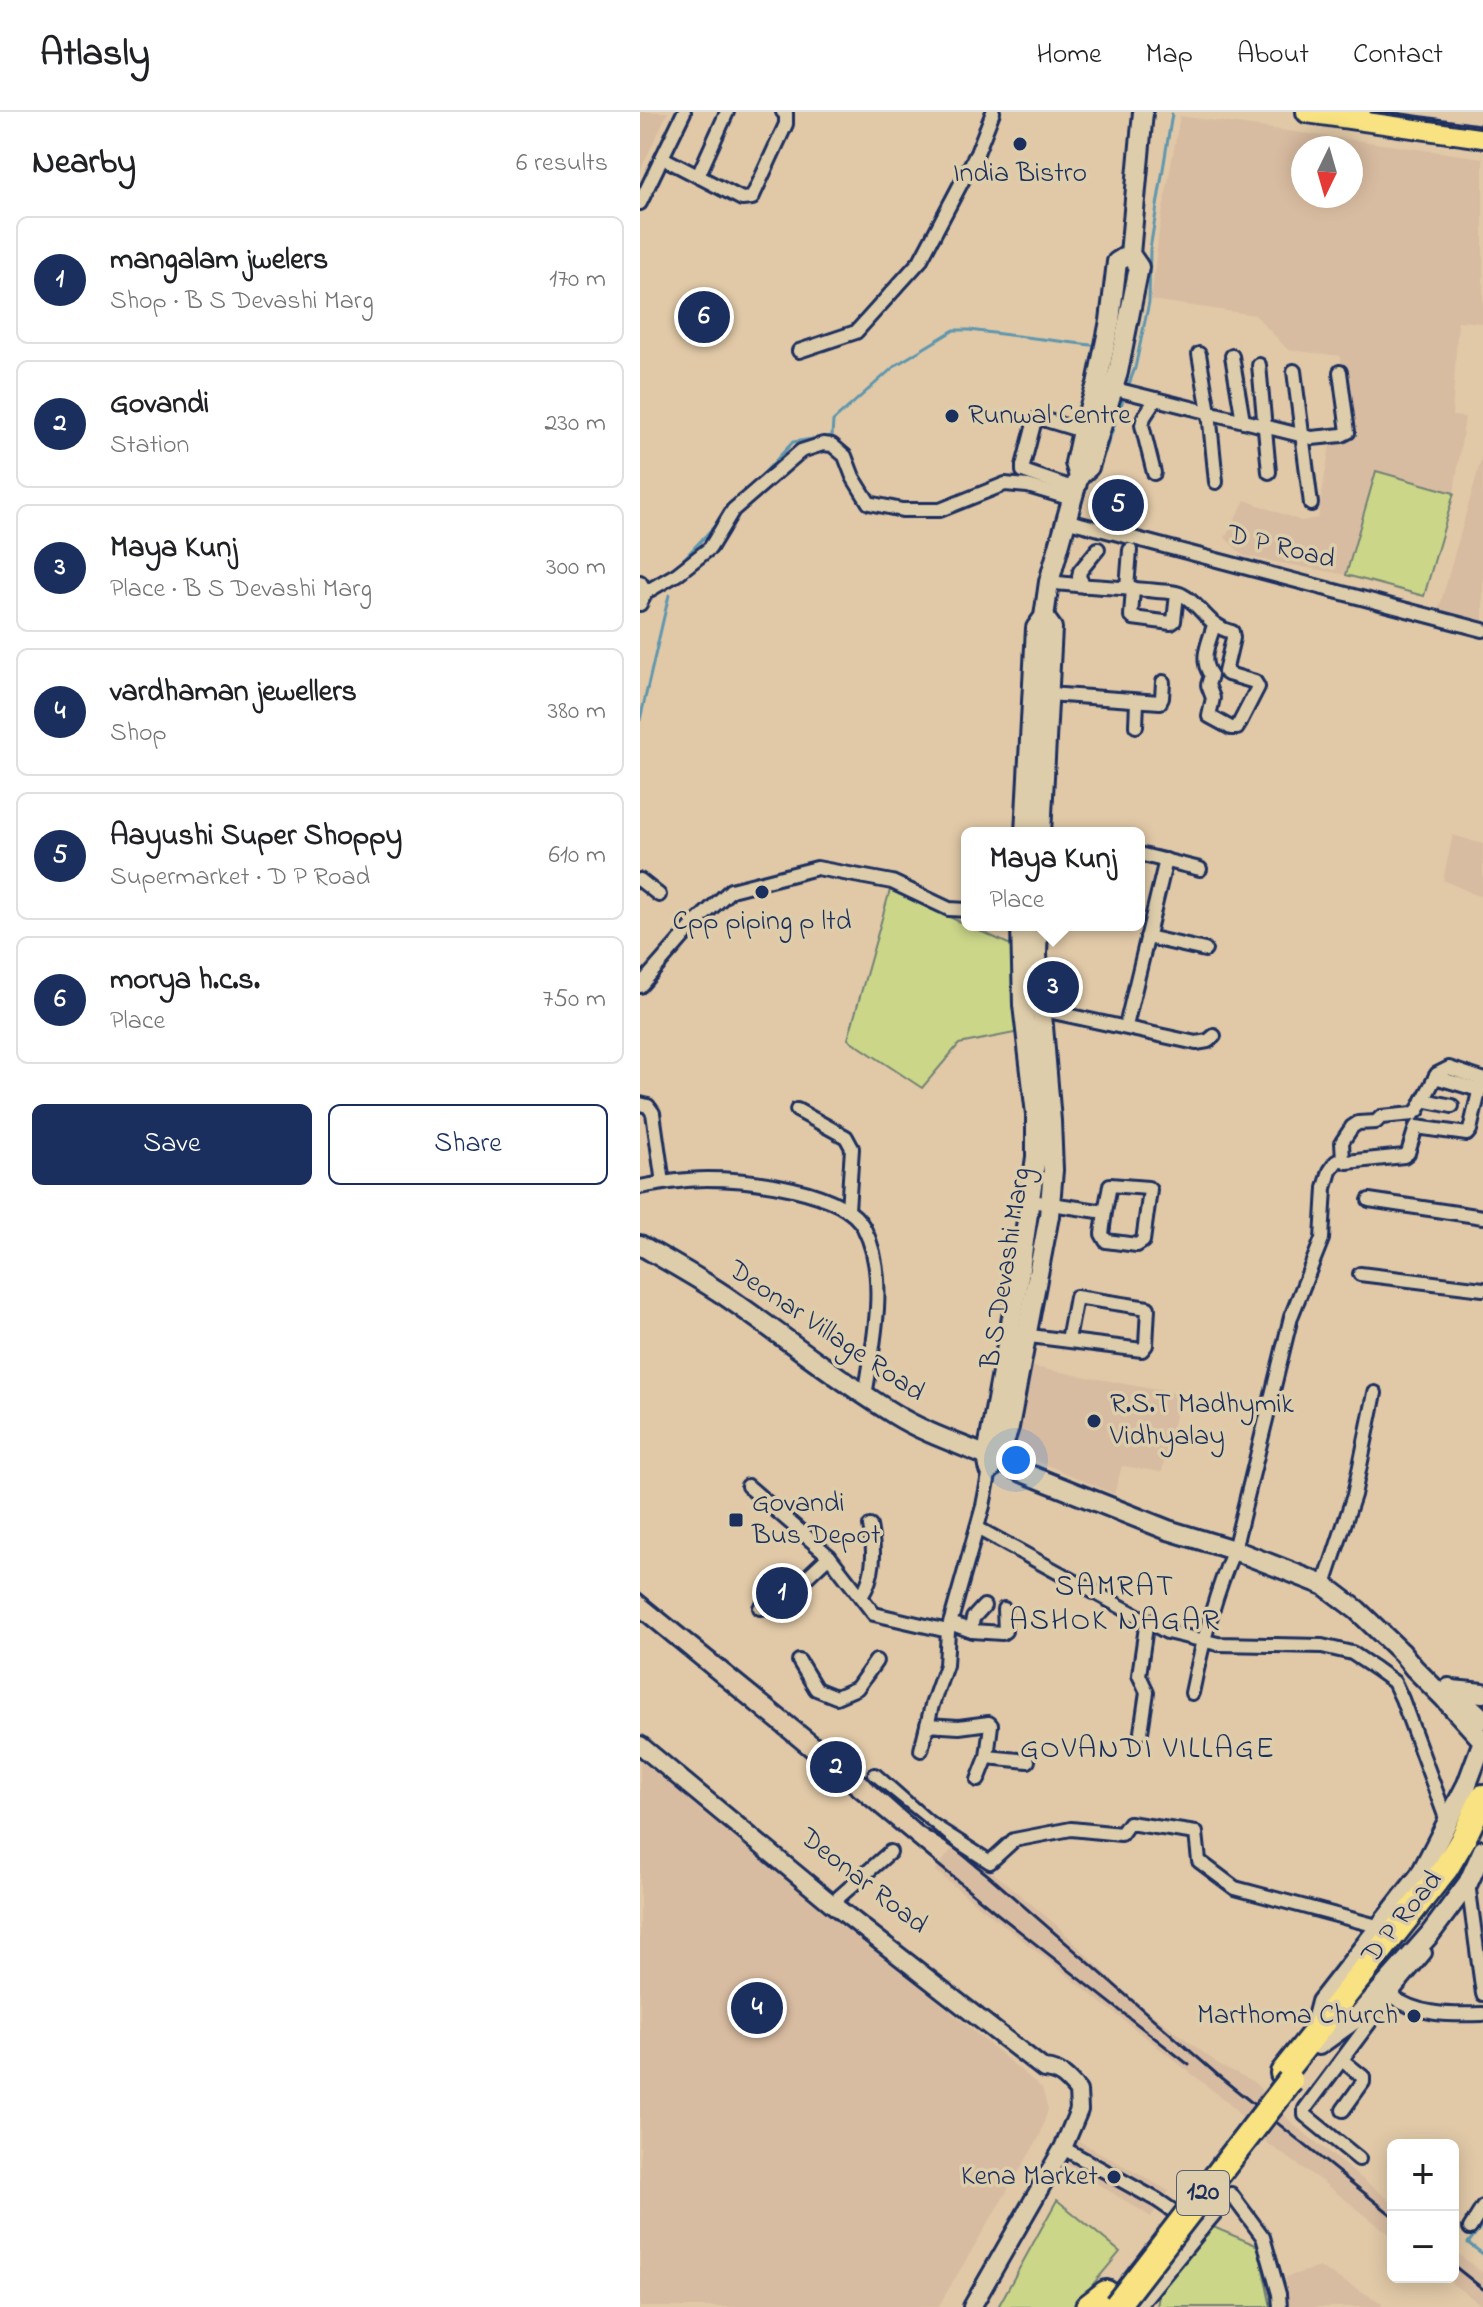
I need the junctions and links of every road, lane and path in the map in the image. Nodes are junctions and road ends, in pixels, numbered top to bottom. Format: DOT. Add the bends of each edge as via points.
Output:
graph roads {
  1 [pos="684,112"];
  2 [pos="727,112"];
  3 [pos="783,112"];
  4 [pos="993,112"];
  5 [pos="1143,112"];
  6 [pos="1307,112"];
  7 [pos="1483,137"];
  8 [pos="663,158"];
  9 [pos="698,176"];
  10 [pos="640,203"];
  11 [pos="799,351"];
  12 [pos="1199,354"];
  13 [pos="1232,356"];
  14 [pos="1259,365"];
  15 [pos="1294,371"];
  16 [pos="1340,372"];
  17 [pos="1105,386"];
  18 [pos="1156,399"];
  19 [pos="1209,412"];
  20 [pos="1243,421"];
  21 [pos="1265,426"];
  22 [pos="1082,431"];
  23 [pos="1302,435"];
  24 [pos="1269,472"];
  25 [pos="1154,473"];
  26 [pos="1216,482"];
  27 [pos="1075,488"];
  28 [pos="1311,504"];
  29 [pos="1065,520"];
  30 [pos="1098,549"];
  31 [pos="1130,550"];
  32 [pos="1049,582"];
  33 [pos="1084,586"];
  34 [pos="1130,588"];
  35 [pos="642,592"];
  36 [pos="1177,594"];
  37 [pos="1044,617"];
  38 [pos="1214,625"];
  39 [pos="1483,630"];
  40 [pos="1163,682"];
  41 [pos="1048,694"];
  42 [pos="1137,701"];
  43 [pos="1136,726"];
  44 [pos="1025,827"];
  45 [pos="1041,827"];
  46 [pos="1145,855"];
  47 [pos="1166,860"];
  48 [pos="1200,869"];
  49 [pos="640,880"];
  50 [pos="659,895"];
  51 [pos="961,910"];
  52 [pos="1021,931"];
  53 [pos="1038,931"];
  54 [pos="1147,937"];
  55 [pos="1205,950"];
  56 [pos="640,986"];
  57 [pos="1023,1005"];
  58 [pos="1042,1009"];
  59 [pos="1126,1026"];
  60 [pos="1214,1036"];
  61 [pos="1481,1083"];
  62 [pos="1423,1100"];
  63 [pos="640,1104"];
  64 [pos="1452,1106"];
  65 [pos="797,1110"];
  66 [pos="1414,1121"];
  67 [pos="1343,1158"];
  68 [pos="663,1183"];
  69 [pos="640,1187"];
  70 [pos="1369,1200"];
  71 [pos="1041,1202"];
  72 [pos="848,1210"];
  73 [pos="1105,1212"];
  74 [pos="1483,1217"];
  75 [pos="640,1245"];
  76 [pos="1360,1274"];
  77 [pos="1483,1289"];
  78 [pos="1018,1334"];
  79 [pos="1068,1340"];
  80 [pos="1375,1393"];
  81 [pos="865,1396"];
  82 [pos="992,1461"];
  83 [pos="748,1486"];
  84 [pos="870,1526"];
  85 [pos="977,1528"];
  86 [pos="1234,1550"];
  87 [pos="829,1556"];
  88 [pos="1324,1585"];
  89 [pos="861,1597"];
  90 [pos="954,1607"];
  91 [pos="760,1608"];
  92 [pos="1004,1609"];
  93 [pos="1147,1620"];
  94 [pos="949,1627"];
  95 [pos="971,1630"];
  96 [pos="1203,1641"];
  97 [pos="799,1661"];
  98 [pos="876,1661"];
  99 [pos="1192,1693"];
  100 [pos="1483,1693"];
  101 [pos="1448,1694"];
  102 [pos="1483,1719"];
  103 [pos="927,1725"];
  104 [pos="1141,1732"];
  105 [pos="640,1734"];
  106 [pos="640,1745"];
  107 [pos="921,1750"];
  108 [pos="987,1757"];
  109 [pos="1028,1761"];
  110 [pos="875,1775"];
  111 [pos="978,1780"];
  112 [pos="699,1788"];
  113 [pos="1475,1791"];
  114 [pos="1483,1820"];
  115 [pos="1448,1824"];
  116 [pos="890,1852"];
  117 [pos="1482,1853"];
  118 [pos="1468,1883"];
  119 [pos="839,1897"];
  120 [pos="1381,1927"];
  121 [pos="1478,1930"];
  122 [pos="1430,1934"];
  123 [pos="897,1948"];
  124 [pos="1483,1994"];
  125 [pos="1390,1995"];
  126 [pos="1341,2008"];
  127 [pos="1483,2014"];
  128 [pos="1315,2042"];
  129 [pos="1342,2060"];
  130 [pos="1343,2110"];
  131 [pos="1063,2148"];
  132 [pos="1359,2159"];
  133 [pos="1483,2207"];
  134 [pos="1470,2228"];
  135 [pos="1201,2230"];
  136 [pos="1111,2305"];
  137 [pos="972,2307"];
  138 [pos="1280,2307"];
  1 -- 8 [label="street"];
  2 -- 9 [label="street"];
  3 -- 9 [label="street" via="786,124 752,198 742,199"];
  4 -- 11 [label="street" via="920,261 856,332"];
  5 -- 17 [label="main road" via="1130,254 1139,267"];
  6 -- 7 [label="highway"];
  8 -- 9 [label="street"];
  8 -- 10 [label="street"];
  12 -- 19 [label="street"];
  13 -- 20 [label="street"];
  14 -- 21 [label="street"];
  15 -- 23 [label="street"];
  16 -- 23 [label="street" via="1348,432"];
  17 -- 18 [label="street"];
  17 -- 22 [label="main road"];
  17 -- 27 [label="main road" via="1089,467"];
  18 -- 19 [label="street"];
  18 -- 25 [label="street" via="1142,425"];
  19 -- 20 [label="street"];
  19 -- 26 [label="street"];
  20 -- 21 [label="street"];
  21 -- 23 [label="street"];
  21 -- 24 [label="street"];
  22 -- 27 [label="main road"];
  22 -- 27 [label="street" via="1035,420 1023,466 1023,471"];
  23 -- 28 [label="street"];
  27 -- 29 [label="main road"];
  27 -- 35 [label="street" via="1005,484 940,510 902,510 869,503 845,456 823,444 801,451 733,510 710,548"];
  29 -- 32 [label="main road"];
  29 -- 39 [label="street, D P Road"];
  30 -- 33 [label="street" via="1080,571"];
  31 -- 34 [label="street"];
  32 -- 33 [label="street"];
  32 -- 37 [label="main road"];
  33 -- 34 [label="street"];
  34 -- 36 [label="street"];
  34 -- 36 [label="street" via="1133,618 1171,623"];
  36 -- 38 [label="street"];
  37 -- 41 [label="main road" via="1052,628"];
  37 -- 44 [label="main road" via="1036,628"];
  38 -- 38 [label="street" via="1232,632 1225,672 1258,687 1237,728 1209,716 1211,675 1204,659"];
  40 -- 42 [label="street" via="1160,702"];
  41 -- 42 [label="street"];
  41 -- 45 [label="main road"];
  42 -- 43 [label="street"];
  46 -- 47 [label="street"];
  47 -- 48 [label="street"];
  47 -- 54 [label="street"];
  49 -- 50 [label="street"];
  51 -- 56 [label="street" via="892,882 817,868 731,890"];
  52 -- 57 [label="main road, B S Devashi Marg"];
  53 -- 58 [label="main road, B S Devashi Marg"];
  54 -- 55 [label="street"];
  54 -- 59 [label="street"];
  57 -- 58 [label="street"];
  57 -- 71 [label="main road, B S Devashi Marg"];
  58 -- 59 [label="street"];
  58 -- 71 [label="main road, B S Devashi Marg" via="1053,1170"];
  59 -- 60 [label="street" via="1196,1043"];
  61 -- 62 [label="street" via="1449,1068 1437,1074"];
  61 -- 66 [label="street" via="1467,1134"];
  62 -- 64 [label="street"];
  62 -- 66 [label="street"];
  63 -- 68 [label="street" via="653,1113"];
  65 -- 72 [label="street" via="846,1137 852,1148"];
  66 -- 67 [label="street" via="1390,1116 1358,1123 1342,1142"];
  66 -- 67 [label="street" via="1404,1156 1347,1162"];
  67 -- 86 [label="street" via="1330,1171 1325,1188 1322,1239 1291,1317"];
  68 -- 69 [label="street"];
  68 -- 72 [label="street" via="706,1178 770,1183"];
  70 -- 74 [label="street"];
  71 -- 73 [label="street"];
  71 -- 78 [label="main road, B S Devashi Marg"];
  72 -- 81 [label="street" via="864,1226 874,1260 878,1312"];
  73 -- 73 [label="street" via="1106,1241 1142,1244 1150,1190 1110,1185"];
  75 -- 81 [label="main road, Deonar Village Road" via="722,1294"];
  76 -- 77 [label="street"];
  78 -- 79 [label="street"];
  78 -- 82 [label="main road, B S Devashi Marg"];
  79 -- 79 [label="street" via="1142,1350 1148,1308 1076,1297"];
  80 -- 88 [label="street" via="1354,1495"];
  81 -- 82 [label="main road, Deonar Village Road"];
  82 -- 85 [label="street, B S Devashi Marg"];
  82 -- 86 [label="main road, Deonar Village Road" via="1168,1530"];
  83 -- 87 [label="street"];
  84 -- 89 [label="street" via="873,1564"];
  85 -- 90 [label="street, B S Devashi Marg"];
  85 -- 93 [label="street"];
  86 -- 88 [label="main road, Deonar Village Road"];
  86 -- 96 [label="street"];
  87 -- 89 [label="street"];
  87 -- 91 [label="street" via="776,1606"];
  88 -- 101 [label="main road, Deonar Village Road"];
  89 -- 94 [label="street" via="874,1614"];
  90 -- 94 [label="street, B S Devashi Marg"];
  90 -- 95 [label="street" via="981,1609"];
  92 -- 95 [label="street" via="1005,1631"];
  93 -- 96 [label="street" via="1167,1632"];
  93 -- 104 [label="street" via="1139,1675 1147,1692"];
  94 -- 95 [label="street"];
  94 -- 103 [label="street, B S Devashi Marg" via="946,1665"];
  96 -- 99 [label="street"];
  96 -- 115 [label="street" via="1322,1646 1352,1653 1394,1682"];
  97 -- 98 [label="street" via="816,1689 836,1697 857,1688"];
  100 -- 101 [label="main road"];
  101 -- 102 [label="main road"];
  101 -- 113 [label="main road" via="1483,1741"];
  103 -- 107 [label="street, B S Devashi Marg"];
  103 -- 108 [label="street" via="989,1723"];
  105 -- 112 [label="street, Deonar Road"];
  106 -- 112 [label="street, Deonar Road"];
  108 -- 109 [label="street"];
  108 -- 111 [label="street"];
  110 -- 120 [label="street" via="928,1822 990,1862 1014,1840 1071,1829 1121,1834 1129,1823 1196,1833 1199,1861 1235,1888"];
  112 -- 119 [label="street, Deonar Road"];
  112 -- 123 [label="street, Deonar Road" via="831,1903"];
  113 -- 115 [label="main road"];
  113 -- 126 [label="highway" via="1462,1841 1446,1868"];
  114 -- 126 [label="highway" via="1455,1874"];
  115 -- 120 [label="main road" via="1420,1875"];
  116 -- 119 [label="street"];
  117 -- 118 [label="main road, D P Road"];
  118 -- 121 [label="street"];
  118 -- 122 [label="main road, D P Road"];
  119 -- 123 [label="street, Deonar Road"];
  120 -- 128 [label="main road" via="1321,2002"];
  121 -- 124 [label="street"];
  122 -- 125 [label="street" via="1427,1950"];
  122 -- 128 [label="main road, D P Road" via="1355,2019"];
  123 -- 131 [label="street, Deonar Road" via="1050,2063 1078,2091 1079,2110"];
  125 -- 127 [label="street" via="1416,2010"];
  125 -- 129 [label="street"];
  126 -- 128 [label="highway"];
  128 -- 136 [label="highway, 120, bridge"];
  129 -- 130 [label="street" via="1363,2077"];
  129 -- 132 [label="street" via="1305,2115"];
  131 -- 135 [label="street"];
  131 -- 137 [label="street, Deonar Road"];
  133 -- 134 [label="street"];
  135 -- 136 [label="street"];
  135 -- 138 [label="street" via="1231,2194 1263,2237"];
}
